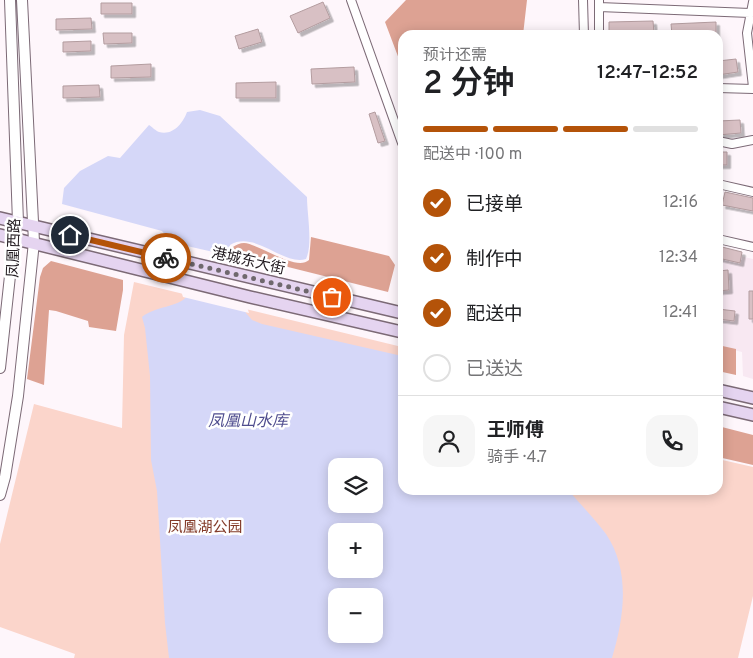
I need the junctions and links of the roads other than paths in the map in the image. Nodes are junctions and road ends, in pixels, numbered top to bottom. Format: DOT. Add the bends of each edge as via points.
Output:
graph roads {
  1 [pos="10,0"];
  2 [pos="22,0"];
  3 [pos="351,0"];
  4 [pos="583,0"];
  5 [pos="753,2"];
  6 [pos="599,3"];
  7 [pos="750,13"];
  8 [pos="584,30"];
  9 [pos="599,30"];
  10 [pos="723,88"];
  11 [pos="753,88"];
  12 [pos="398,132"];
  13 [pos="753,140"];
  14 [pos="723,143"];
  15 [pos="723,185"];
  16 [pos="753,192"];
  17 [pos="0,218"];
  18 [pos="18,222"];
  19 [pos="32,225"];
  20 [pos="0,235"];
  21 [pos="14,239"];
  22 [pos="723,240"];
  23 [pos="34,242"];
  24 [pos="753,247"];
  25 [pos="398,313"];
  26 [pos="398,331"];
  27 [pos="0,368"];
  28 [pos="723,391"];
  29 [pos="753,398"];
  30 [pos="723,408"];
  31 [pos="753,415"];
  32 [pos="0,495"];
  1 -- 18 [label="street, 凤凰西路"];
  2 -- 19 [label="street, 凤凰西路"];
  3 -- 12 [label="street"];
  4 -- 8 [label="street"];
  5 -- 7 [label="street"];
  6 -- 7 [label="street"];
  6 -- 9 [label="street"];
  7 -- 11 [label="street" via="747,33"];
  10 -- 11 [label="street"];
  13 -- 14 [label="street"];
  15 -- 16 [label="street"];
  17 -- 18 [label="main road, 港城东大街"];
  18 -- 19 [label="main road, 港城东大街"];
  18 -- 21 [label="street, 凤凰西路"];
  19 -- 23 [label="street, 凤凰西路"];
  19 -- 25 [label="main road, 港城东大街"];
  20 -- 21 [label="main road"];
  21 -- 23 [label="main road"];
  21 -- 27 [label="street, 凤凰西路"];
  22 -- 24 [label="street"];
  23 -- 26 [label="main road"];
  23 -- 32 [label="street, 凤凰西路" via="18,396"];
  28 -- 29 [label="main road"];
  30 -- 31 [label="main road"];
}
